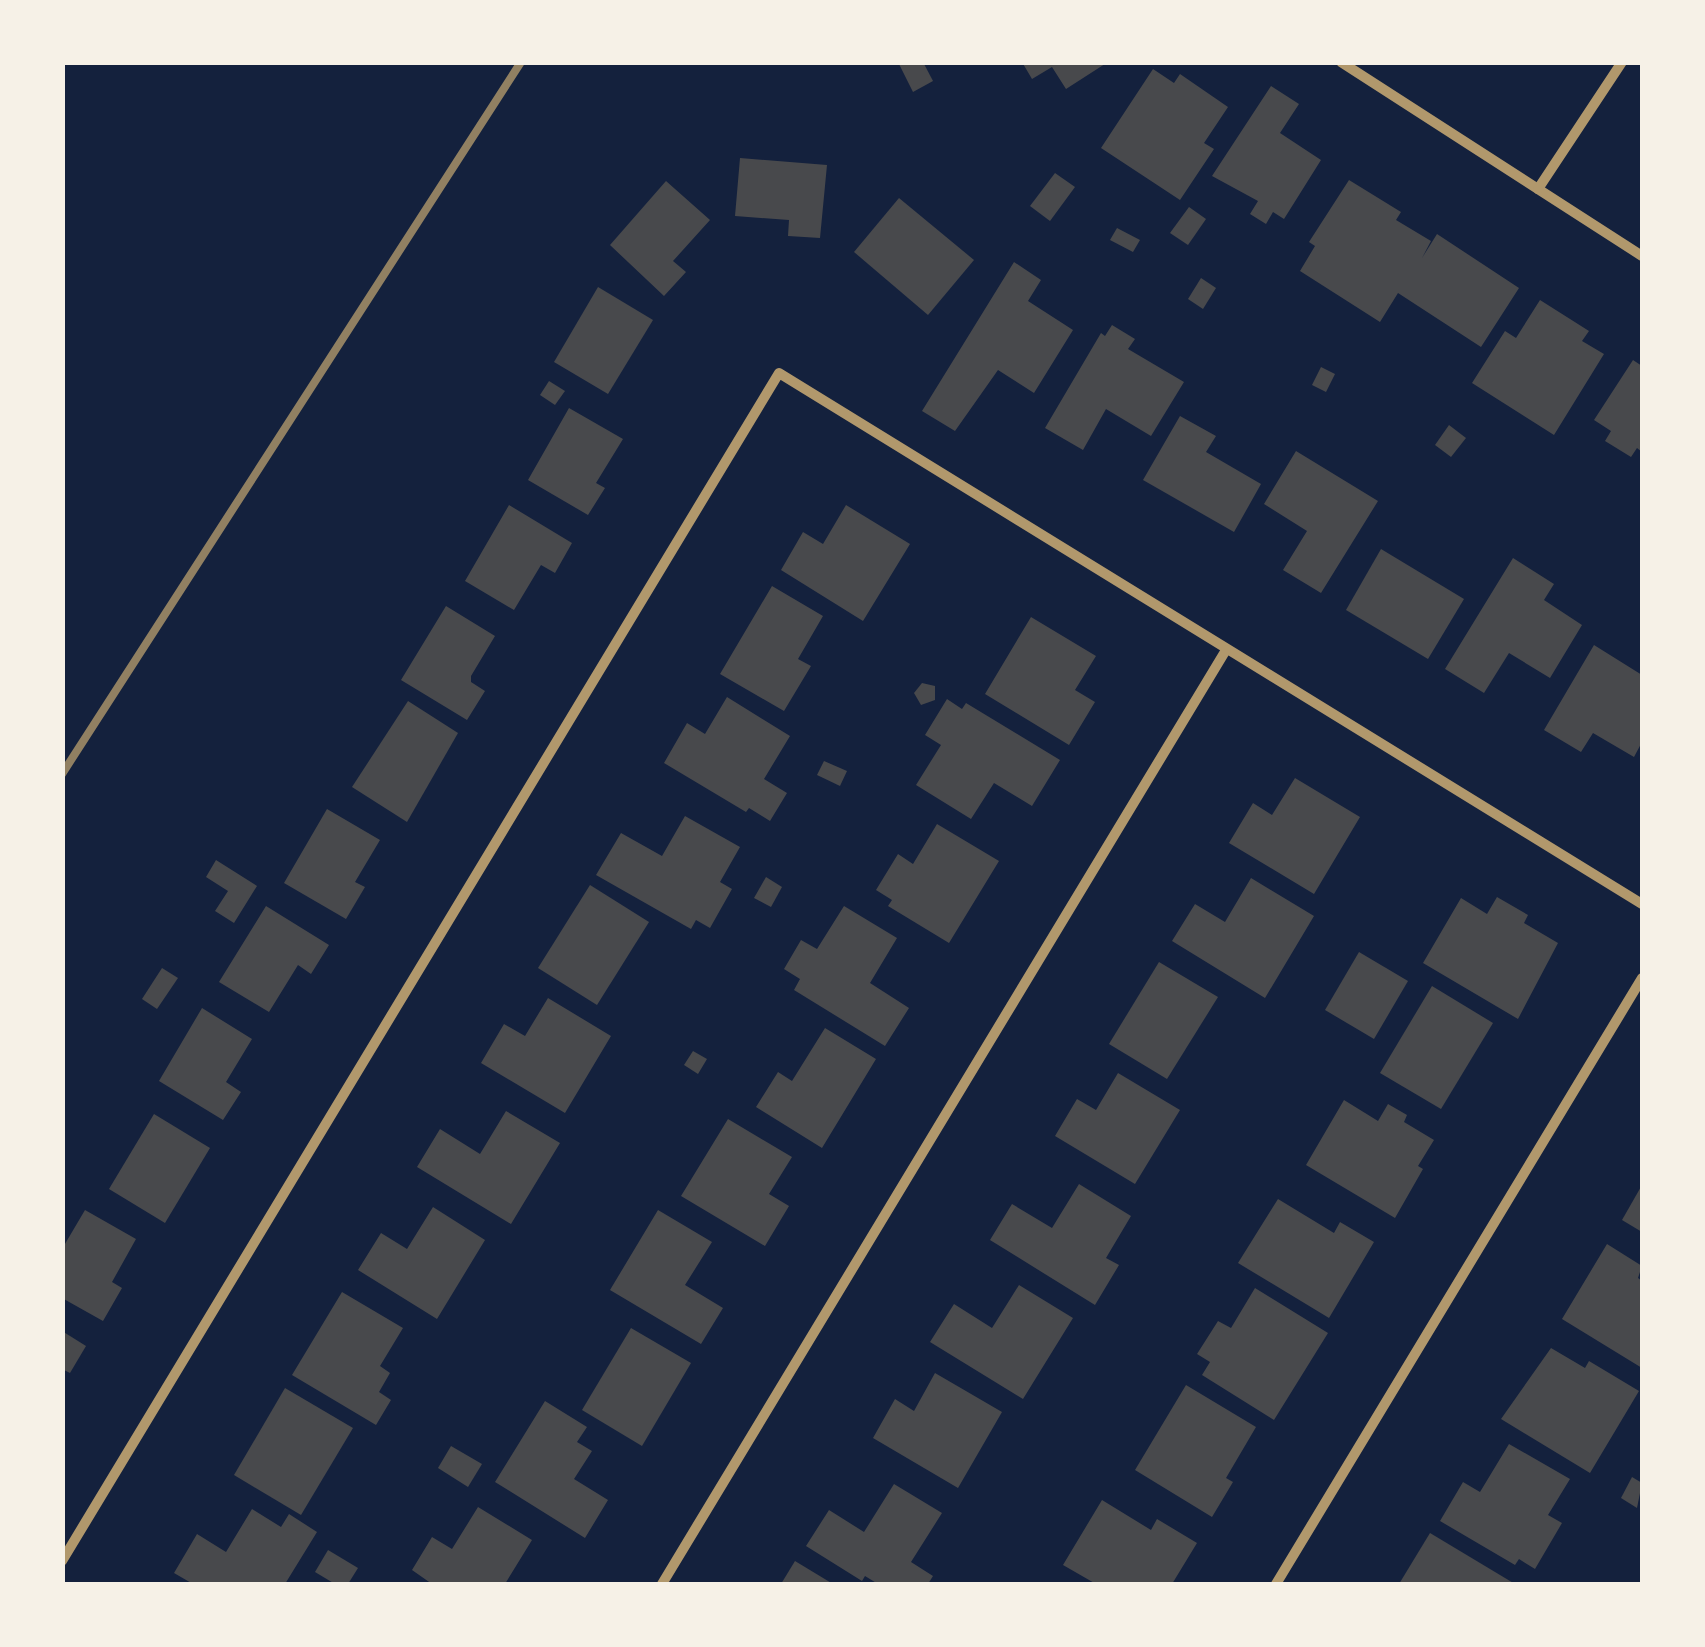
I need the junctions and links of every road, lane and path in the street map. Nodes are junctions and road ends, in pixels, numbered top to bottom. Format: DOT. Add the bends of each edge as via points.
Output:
graph roads {
  1 [pos="1340,62"];
  2 [pos="1622,62"];
  3 [pos="1538,189"];
  4 [pos="1642,256"];
  5 [pos="1226,650"];
  6 [pos="1642,904"];
  7 [pos="1642,978"];
  8 [pos="62,1561"];
  9 [pos="662,1584"];
  10 [pos="1276,1584"];
  1 -- 3 [label="street"];
  2 -- 3 [label="street"];
  3 -- 4 [label="street"];
  5 -- 6 [label="street"];
  5 -- 8 [label="street" via="780,373"];
  5 -- 9 [label="street"];
  7 -- 10 [label="street"];
}
